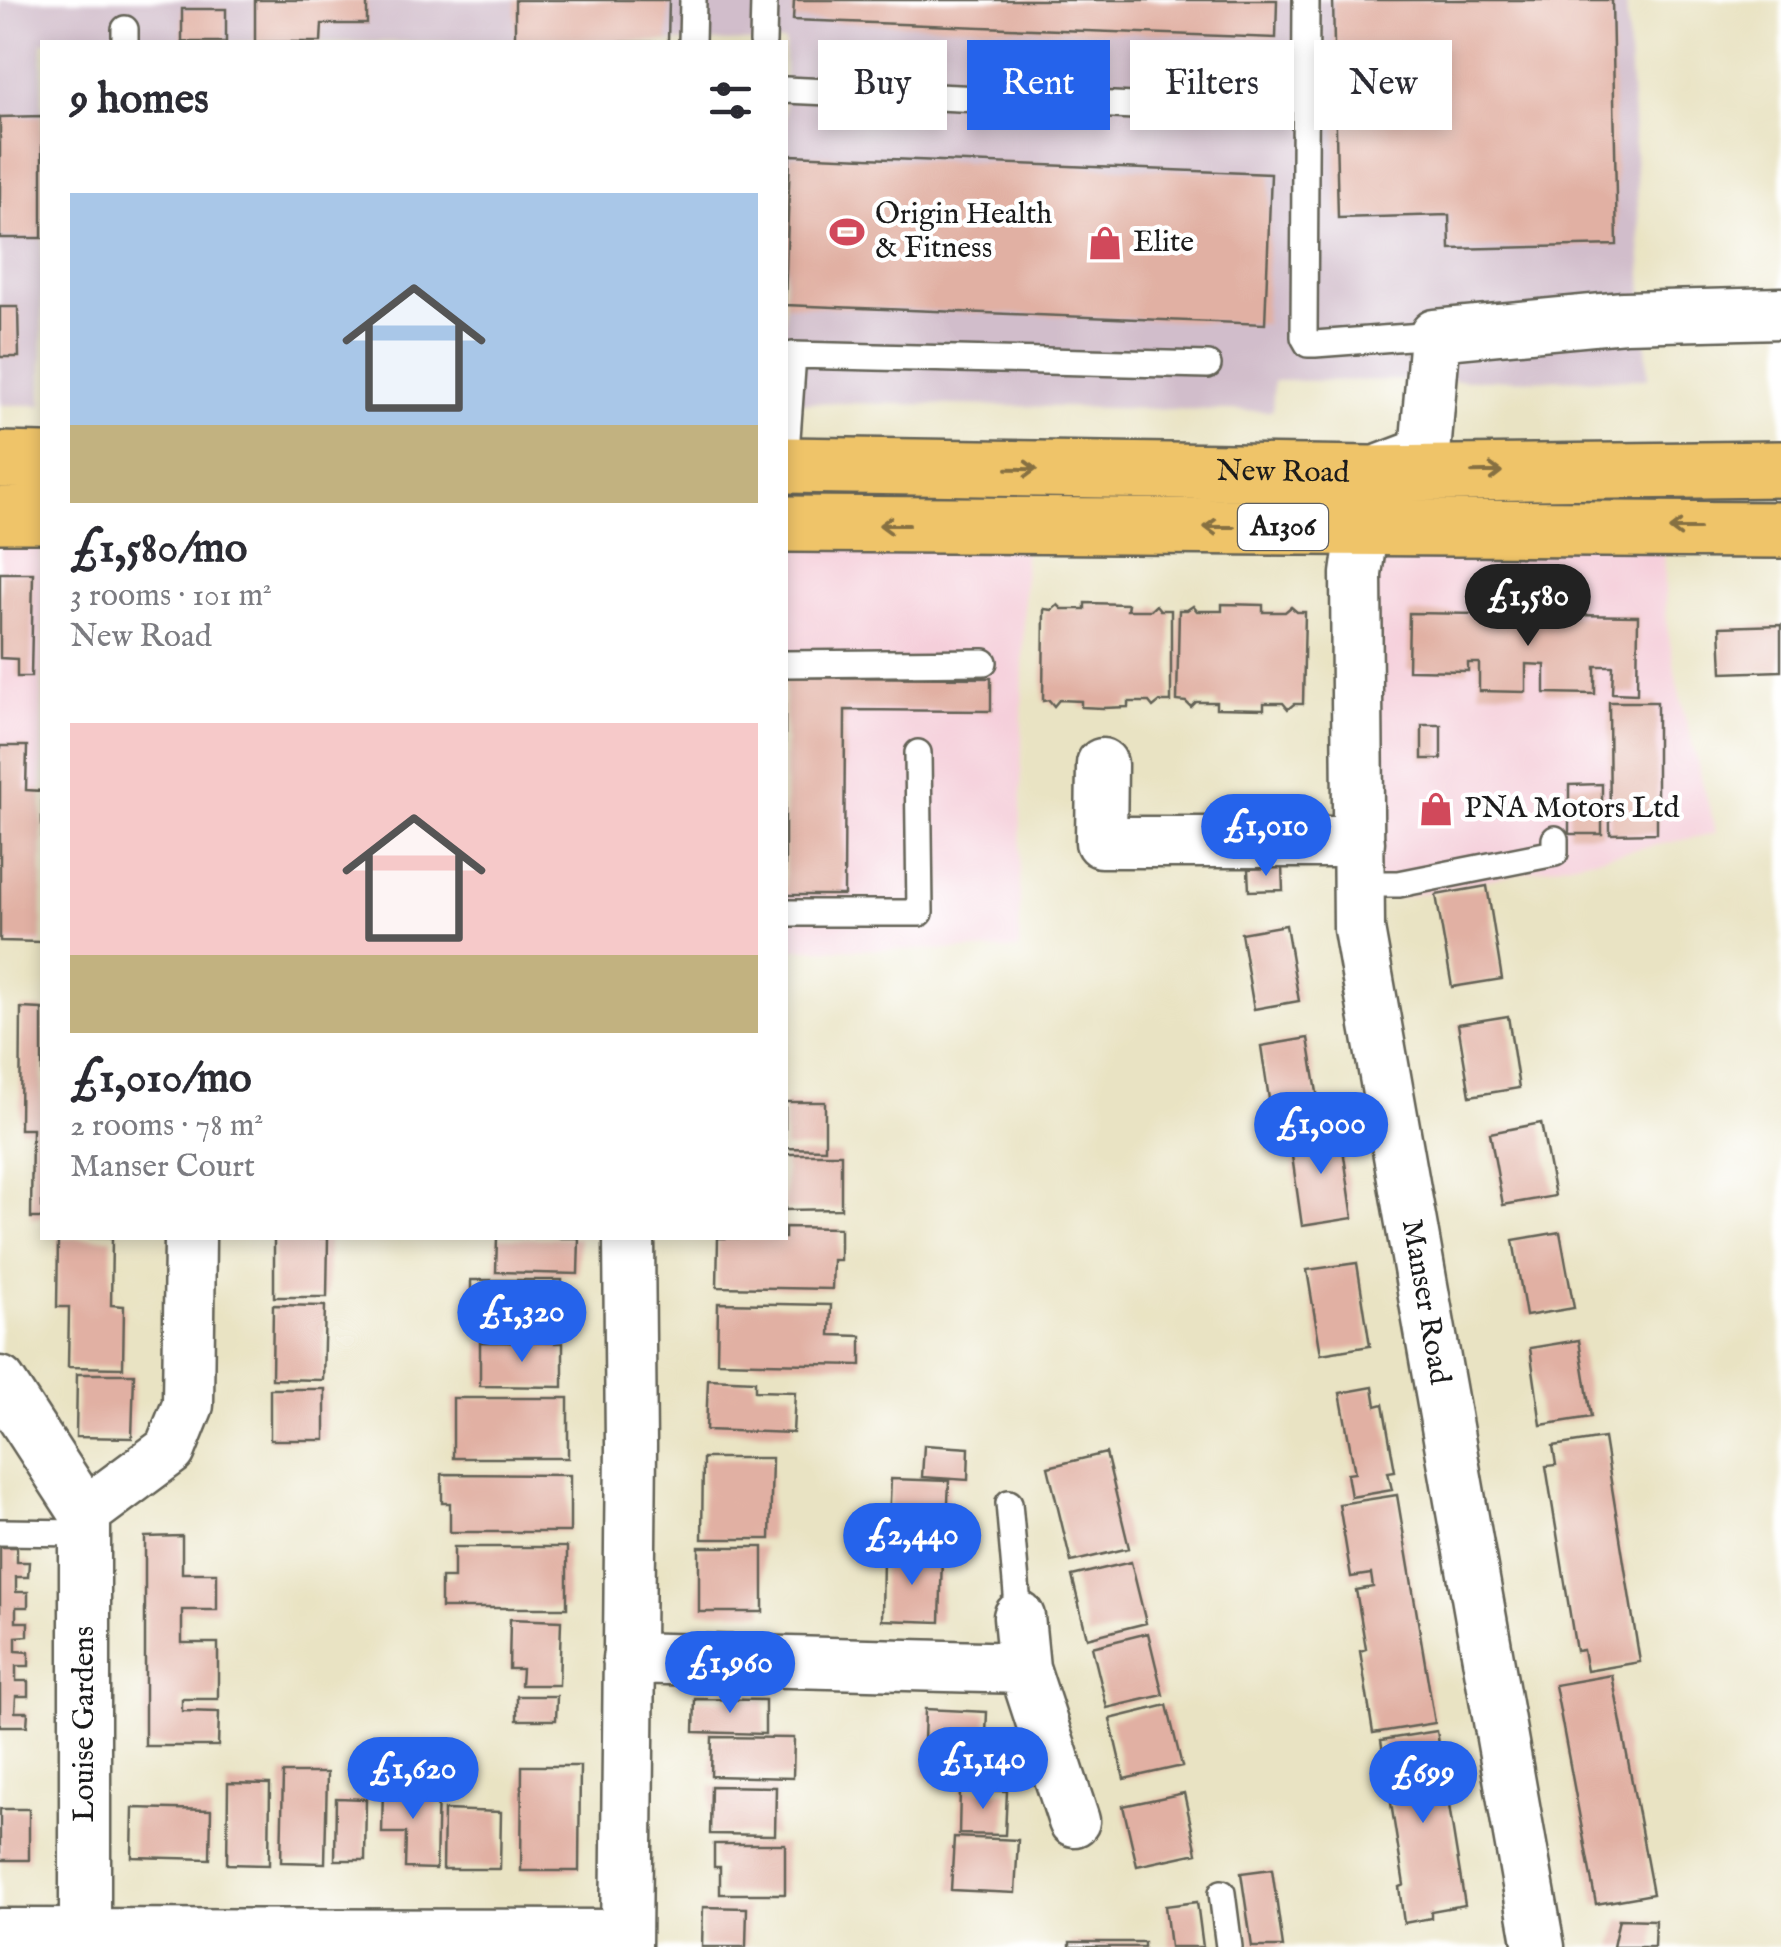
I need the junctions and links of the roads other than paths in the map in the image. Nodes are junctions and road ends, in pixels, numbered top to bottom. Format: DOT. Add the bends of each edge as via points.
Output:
graph roads {
  1 [pos="694,0"];
  2 [pos="764,0"];
  3 [pos="1306,0"];
  4 [pos="692,40"];
  5 [pos="763,40"];
  6 [pos="788,90"];
  7 [pos="1130,106"];
  8 [pos="1781,313"];
  9 [pos="1435,336"];
  10 [pos="789,350"];
  11 [pos="1208,366"];
  12 [pos="788,379"];
  13 [pos="0,460"];
  14 [pos="40,461"];
  15 [pos="788,465"];
  16 [pos="1781,469"];
  17 [pos="1370,474"];
  18 [pos="0,515"];
  19 [pos="40,516"];
  20 [pos="788,524"];
  21 [pos="1364,528"];
  22 [pos="1781,530"];
  23 [pos="984,662"];
  24 [pos="788,664"];
  25 [pos="918,753"];
  26 [pos="1102,764"];
  27 [pos="1554,839"];
  28 [pos="1359,863"];
  29 [pos="788,914"];
  30 [pos="190,1240"];
  31 [pos="629,1240"];
  32 [pos="0,1382"];
  33 [pos="1010,1502"];
  34 [pos="85,1523"];
  35 [pos="0,1532"];
  36 [pos="1019,1617"];
  37 [pos="628,1658"];
  38 [pos="1024,1668"];
  39 [pos="1074,1821"];
  40 [pos="1222,1893"];
  41 [pos="0,1934"];
  42 [pos="85,1935"];
  43 [pos="626,1941"];
  44 [pos="1229,1947"];
  45 [pos="1538,1947"];
  1 -- 4 [label="lane"];
  2 -- 5 [label="lane"];
  3 -- 9 [label="lane" via="1304,337 1315,344"];
  6 -- 7 [label="lane"];
  8 -- 9 [label="street" via="1624,317"];
  9 -- 17 [label="street" via="1425,453"];
  10 -- 11 [label="lane"];
  10 -- 12 [label="lane"];
  13 -- 14 [label="main road"];
  15 -- 17 [label="main road, New Road / A1306, one-way"];
  17 -- 16 [label="main road, New Road / A1306, one-way"];
  17 -- 21 [label="street, Manser Road"];
  18 -- 19 [label="main road"];
  21 -- 20 [label="main road, New Road / A1306, one-way"];
  22 -- 21 [label="main road, New Road / A1306, one-way"];
  21 -- 28 [label="street, Manser Road" via="1356,574"];
  23 -- 24 [label="lane"];
  25 -- 29 [label="lane" via="920,913"];
  26 -- 28 [label="street" via="1101,842"];
  27 -- 28 [label="lane" via="1555,853 1399,884"];
  28 -- 45 [label="street, Manser Road" via="1360,929"];
  30 -- 34 [label="street" via="188,1405 170,1450"];
  31 -- 37 [label="street"];
  32 -- 34 [label="street"];
  33 -- 36 [label="lane"];
  34 -- 35 [label="lane"];
  34 -- 42 [label="street, Louise Gardens"];
  36 -- 38 [label="street"];
  37 -- 38 [label="street"];
  37 -- 43 [label="street"];
  38 -- 39 [label="street"];
  40 -- 44 [label="lane"];
  41 -- 42 [label="street"];
  42 -- 43 [label="street"];
}
